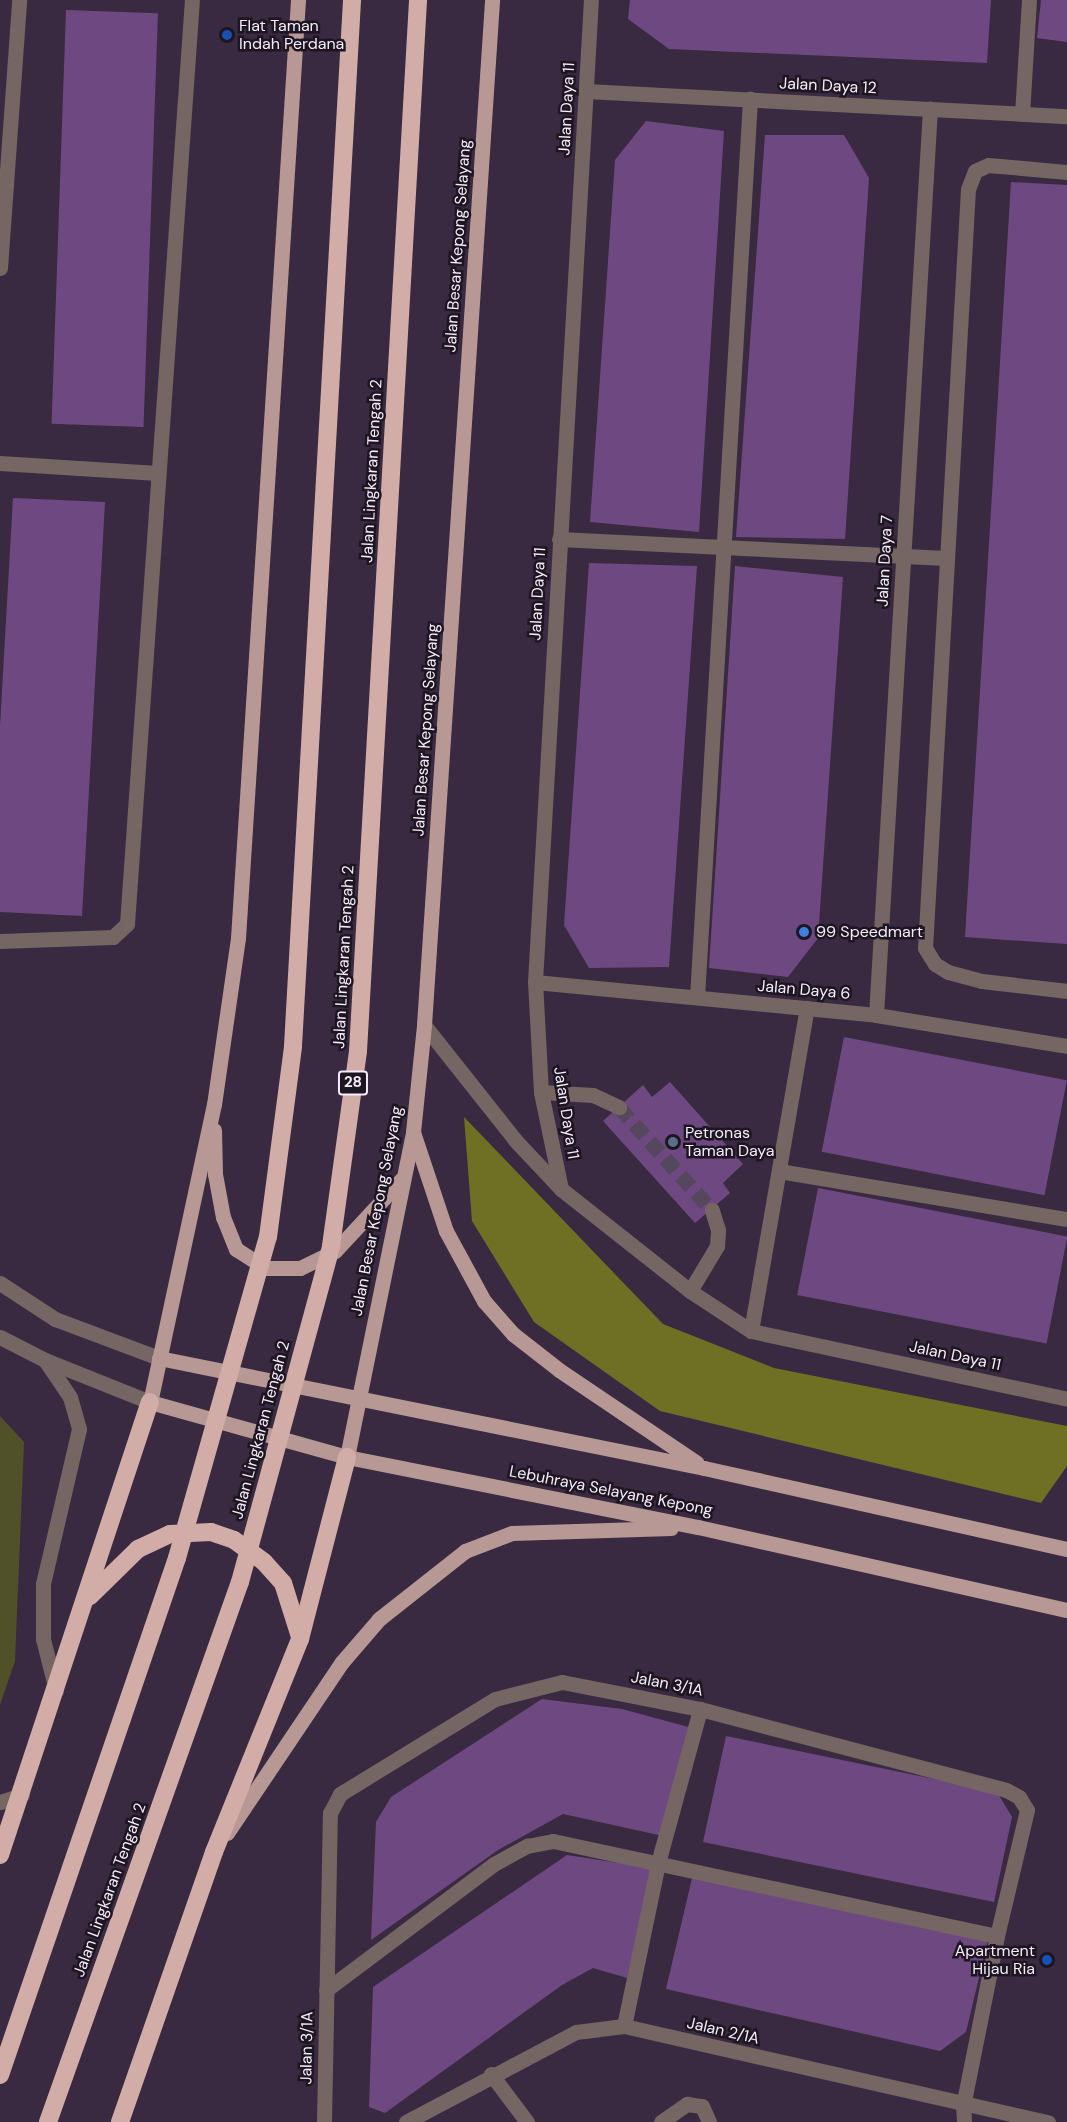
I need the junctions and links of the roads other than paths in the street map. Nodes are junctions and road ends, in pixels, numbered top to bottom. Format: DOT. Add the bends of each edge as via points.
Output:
graph roads {
  1 [pos="19,0"];
  2 [pos="192,0"];
  3 [pos="298,0"];
  4 [pos="352,0"];
  5 [pos="418,0"];
  6 [pos="492,0"];
  7 [pos="591,0"];
  8 [pos="1029,0"];
  9 [pos="586,91"];
  10 [pos="750,99"];
  11 [pos="930,109"];
  12 [pos="1022,114"];
  13 [pos="1067,116"];
  14 [pos="4,165"];
  15 [pos="1067,172"];
  16 [pos="2,224"];
  17 [pos="0,268"];
  18 [pos="0,463"];
  19 [pos="158,473"];
  20 [pos="558,539"];
  21 [pos="724,547"];
  22 [pos="903,556"];
  23 [pos="946,558"];
  24 [pos="0,941"];
  25 [pos="535,982"];
  26 [pos="1067,991"];
  27 [pos="697,997"];
  28 [pos="807,1008"];
  29 [pos="876,1014"];
  30 [pos="424,1025"];
  31 [pos="1067,1046"];
  32 [pos="541,1092"];
  33 [pos="214,1104"];
  34 [pos="619,1107"];
  35 [pos="413,1132"];
  36 [pos="778,1171"];
  37 [pos="402,1179"];
  38 [pos="561,1189"];
  39 [pos="712,1210"];
  40 [pos="1067,1219"];
  41 [pos="0,1283"];
  42 [pos="690,1291"];
  43 [pos="751,1331"];
  44 [pos="0,1337"];
  45 [pos="159,1358"];
  46 [pos="45,1360"];
  47 [pos="360,1397"];
  48 [pos="1067,1398"];
  49 [pos="150,1402"];
  50 [pos="347,1457"];
  51 [pos="704,1468"];
  52 [pos="698,1527"];
  53 [pos="1067,1549"];
  54 [pos="85,1602"];
  55 [pos="1067,1610"];
  56 [pos="300,1640"];
  57 [pos="56,1691"];
  58 [pos="700,1709"];
  59 [pos="22,1795"];
  60 [pos="0,1802"];
  61 [pos="214,1852"];
  62 [pos="0,1855"];
  63 [pos="658,1863"];
  64 [pos="997,1936"];
  65 [pos="326,1990"];
  66 [pos="624,2026"];
  67 [pos="491,2074"];
  68 [pos="0,2075"];
  69 [pos="963,2106"];
  70 [pos="48,2122"];
  71 [pos="120,2122"];
  72 [pos="324,2122"];
  73 [pos="406,2122"];
  74 [pos="527,2122"];
  75 [pos="661,2122"];
  76 [pos="709,2122"];
  77 [pos="964,2122"];
  78 [pos="1048,2122"];
  1 -- 14 [label="street"];
  2 -- 19 [label="street"];
  3 -- 33 [label="main road" via="238,938"];
  4 -- 68 [label="highway, bridge" via="293,1046 268,1237 177,1558"];
  5 -- 70 [label="highway, Jalan Lingkaran Tengah 2 / 28, bridge" via="358,1051 331,1246 240,1582"];
  6 -- 30 [label="main road, Jalan Besar Kepong Selayang"];
  7 -- 9 [label="street, Jalan Daya 11"];
  8 -- 12 [label="street"];
  9 -- 10 [label="street, Jalan Daya 12"];
  9 -- 20 [label="street, Jalan Daya 11"];
  10 -- 11 [label="street, Jalan Daya 12"];
  10 -- 21 [label="street"];
  11 -- 12 [label="street, Jalan Daya 12"];
  11 -- 22 [label="street, Jalan Daya 7"];
  12 -- 13 [label="street, Jalan Daya 12"];
  14 -- 16 [label="street"];
  15 -- 23 [label="street" via="988,165 975,171 968,189"];
  16 -- 17 [label="street"];
  18 -- 19 [label="street"];
  19 -- 24 [label="street" via="127,924 113,937"];
  20 -- 21 [label="street"];
  20 -- 25 [label="street, Jalan Daya 11"];
  21 -- 22 [label="street"];
  21 -- 27 [label="street"];
  22 -- 23 [label="street"];
  22 -- 29 [label="street, Jalan Daya 7"];
  23 -- 26 [label="street" via="925,948 935,964 948,972 982,981"];
  25 -- 27 [label="street, Jalan Daya 6"];
  25 -- 32 [label="street, Jalan Daya 11"];
  27 -- 28 [label="street, Jalan Daya 6"];
  28 -- 29 [label="street, Jalan Daya 6"];
  28 -- 36 [label="street"];
  29 -- 31 [label="street, Jalan Daya 6"];
  30 -- 35 [label="main road, Jalan Besar Kepong Selayang"];
  30 -- 38 [label="street, Jalan Daya 11" via="514,1140"];
  32 -- 34 [label="street" via="593,1095"];
  32 -- 38 [label="street, Jalan Daya 11"];
  33 -- 37 [label="main road" via="215,1174 223,1217 236,1249 265,1268 300,1268 335,1251"];
  33 -- 45 [label="main road"];
  35 -- 37 [label="main road, Jalan Besar Kepong Selayang"];
  35 -- 51 [label="main road" via="446,1231 484,1302 513,1334 559,1371"];
  36 -- 40 [label="street"];
  36 -- 43 [label="street"];
  37 -- 47 [label="main road, Jalan Besar Kepong Selayang"];
  38 -- 42 [label="street, Jalan Daya 11"];
  39 -- 42 [label="street" via="718,1230 717,1246"];
  41 -- 45 [label="street" via="55,1319"];
  42 -- 43 [label="street, Jalan Daya 11"];
  43 -- 48 [label="street, Jalan Daya 11"];
  44 -- 46 [label="street"];
  45 -- 47 [label="main road"];
  45 -- 49 [label="main road"];
  46 -- 49 [label="street"];
  46 -- 57 [label="street" via="70,1397 79,1429 43,1584 43,1639"];
  47 -- 50 [label="main road, Jalan Besar Kepong Selayang"];
  47 -- 51 [label="main road"];
  49 -- 50 [label="main road, Lebuhraya Selayang Kepong"];
  49 -- 54 [label="highway"];
  50 -- 52 [label="main road, Lebuhraya Selayang Kepong"];
  50 -- 56 [label="highway"];
  51 -- 53 [label="main road"];
  52 -- 55 [label="main road, Lebuhraya Selayang Kepong"];
  52 -- 61 [label="main road" via="512,1533 465,1551 380,1619 342,1662"];
  54 -- 56 [label="highway" via="138,1549 170,1534 211,1532 234,1540 264,1562 283,1583"];
  54 -- 57 [label="highway"];
  56 -- 61 [label="highway"];
  57 -- 59 [label="highway"];
  58 -- 63 [label="street"];
  58 -- 64 [label="street, Jalan 3/1A" via="1006,1790 1019,1797 1027,1810"];
  58 -- 65 [label="street, Jalan 3/1A" via="562,1682 495,1699 340,1794 330,1813 328,1831"];
  59 -- 60 [label="street"];
  59 -- 62 [label="highway"];
  61 -- 71 [label="highway"];
  63 -- 64 [label="street"];
  63 -- 65 [label="street" via="553,1841 527,1846 494,1864"];
  63 -- 66 [label="street"];
  64 -- 69 [label="street, Jalan 3/1A"];
  65 -- 72 [label="street, Jalan 3/1A"];
  66 -- 67 [label="street, Jalan 2/1A" via="576,2032"];
  66 -- 69 [label="street, Jalan 2/1A"];
  67 -- 73 [label="street, Jalan 2/1A"];
  67 -- 74 [label="street"];
  69 -- 77 [label="street, Jalan 3/1A"];
  69 -- 78 [label="street, Jalan 2/1A"];
  75 -- 76 [label="street" via="687,2104 702,2106"];
}
